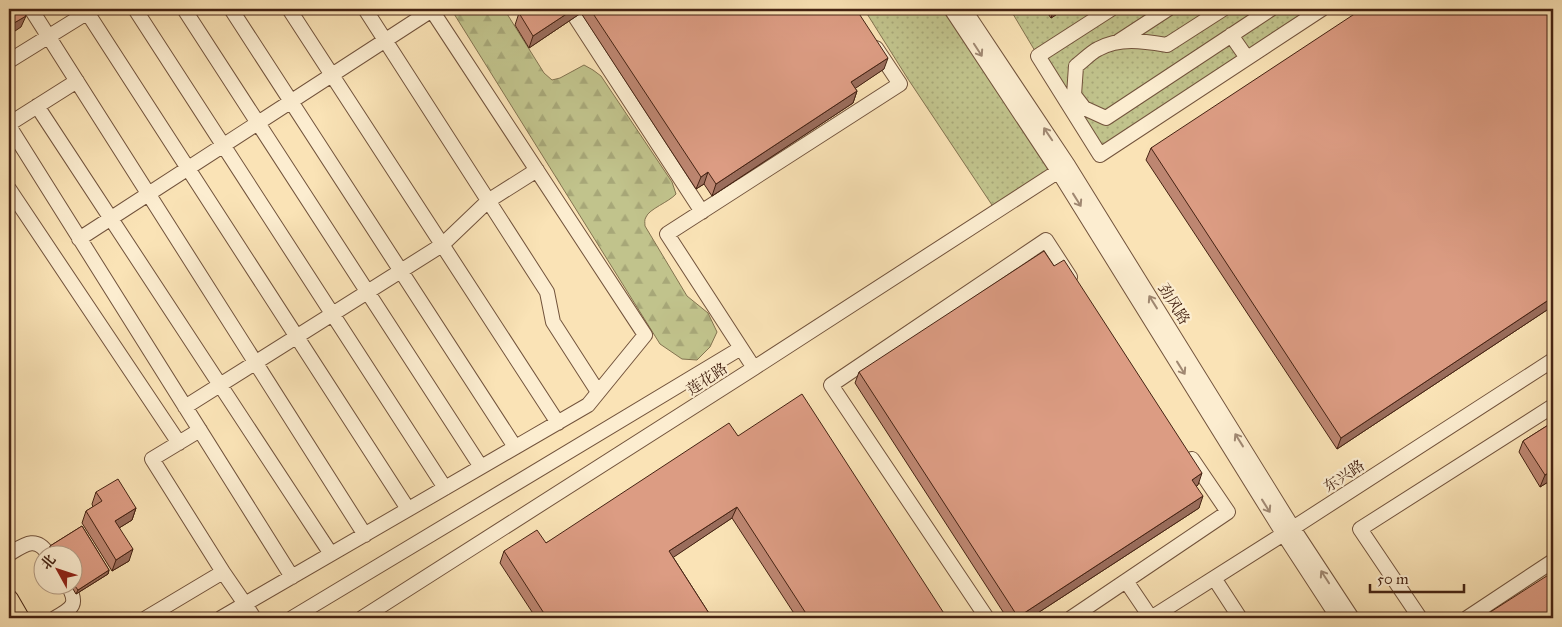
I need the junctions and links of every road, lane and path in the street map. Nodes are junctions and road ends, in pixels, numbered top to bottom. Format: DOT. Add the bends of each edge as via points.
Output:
graph roads {
  1 [pos="31,9"];
  2 [pos="134,9"];
  3 [pos="184,9"];
  4 [pos="231,9"];
  5 [pos="289,9"];
  6 [pos="365,9"];
  7 [pos="432,9"];
  8 [pos="570,9"];
  9 [pos="952,9"];
  10 [pos="964,9"];
  11 [pos="1111,9"];
  12 [pos="1168,9"];
  13 [pos="1223,9"];
  14 [pos="1270,9"];
  15 [pos="1322,9"];
  16 [pos="88,10"];
  17 [pos="867,34"];
  18 [pos="1231,35"];
  19 [pos="49,36"];
  20 [pos="385,40"];
  21 [pos="1118,42"];
  22 [pos="1247,58"];
  23 [pos="9,60"];
  24 [pos="332,75"];
  25 [pos="77,81"];
  26 [pos="291,101"];
  27 [pos="37,106"];
  28 [pos="258,123"];
  29 [pos="9,125"];
  30 [pos="223,145"];
  31 [pos="188,168"];
  32 [pos="1063,168"];
  33 [pos="537,170"];
  34 [pos="9,190"];
  35 [pos="148,194"];
  36 [pos="488,201"];
  37 [pos="702,212"];
  38 [pos="111,218"];
  39 [pos="79,238"];
  40 [pos="442,245"];
  41 [pos="401,271"];
  42 [pos="1079,290"];
  43 [pos="367,292"];
  44 [pos="332,314"];
  45 [pos="296,337"];
  46 [pos="741,348"];
  47 [pos="1553,360"];
  48 [pos="256,362"];
  49 [pos="754,368"];
  50 [pos="220,385"];
  51 [pos="598,392"];
  52 [pos="1553,406"];
  53 [pos="185,407"];
  54 [pos="558,423"];
  55 [pos="200,430"];
  56 [pos="179,443"];
  57 [pos="1184,446"];
  58 [pos="515,447"];
  59 [pos="481,467"];
  60 [pos="445,488"];
  61 [pos="408,510"];
  62 [pos="1288,532"];
  63 [pos="365,535"];
  64 [pos="36,544"];
  65 [pos="9,554"];
  66 [pos="332,554"];
  67 [pos="1553,561"];
  68 [pos="223,572"];
  69 [pos="292,577"];
  70 [pos="1214,578"];
  71 [pos="1126,581"];
  72 [pos="72,594"];
  73 [pos="9,599"];
  74 [pos="245,604"];
  75 [pos="20,618"];
  76 [pos="55,618"];
  77 [pos="146,618"];
  78 [pos="221,618"];
  79 [pos="254,618"];
  80 [pos="292,618"];
  81 [pos="362,618"];
  82 [pos="987,618"];
  83 [pos="1071,618"];
  84 [pos="1151,618"];
  85 [pos="1240,618"];
  86 [pos="1338,618"];
  87 [pos="1352,618"];
  88 [pos="1420,618"];
  89 [pos="1467,618"];
  1 -- 19 [label="street"];
  2 -- 30 [label="street"];
  3 -- 28 [label="street"];
  4 -- 26 [label="street"];
  5 -- 24 [label="street"];
  6 -- 20 [label="street"];
  7 -- 20 [label="street"];
  7 -- 33 [label="street"];
  8 -- 37 [label="street"];
  9 -- 32 [label="street, 劲风路, one-way"];
  32 -- 10 [label="street, 劲风路, one-way"];
  11 -- 22 [label="street" via="1038,56 1100,155"];
  12 -- 21 [label="street"];
  13 -- 21 [label="street" via="1167,46 1140,41"];
  14 -- 18 [label="street"];
  15 -- 22 [label="street"];
  16 -- 19 [label="street"];
  16 -- 31 [label="street"];
  17 -- 37 [label="street" via="900,84"];
  18 -- 21 [label="street" via="1106,118 1084,108 1074,95 1076,66 1097,50"];
  18 -- 22 [label="street"];
  19 -- 23 [label="street"];
  19 -- 25 [label="street"];
  20 -- 24 [label="street"];
  20 -- 36 [label="street"];
  24 -- 26 [label="street"];
  24 -- 40 [label="street"];
  25 -- 27 [label="street"];
  25 -- 35 [label="street"];
  26 -- 28 [label="street"];
  26 -- 41 [label="street"];
  27 -- 29 [label="street"];
  27 -- 38 [label="street"];
  28 -- 30 [label="street"];
  28 -- 43 [label="street"];
  29 -- 39 [label="street"];
  30 -- 31 [label="street"];
  30 -- 44 [label="street"];
  31 -- 35 [label="street"];
  31 -- 45 [label="street"];
  32 -- 49 [label="street, 莲花路"];
  32 -- 62 [label="street, 劲风路"];
  33 -- 36 [label="street"];
  33 -- 51 [label="street" via="646,335"];
  34 -- 56 [label="street"];
  35 -- 38 [label="street"];
  35 -- 48 [label="street"];
  36 -- 40 [label="street"];
  36 -- 51 [label="street" via="547,292 553,322"];
  37 -- 46 [label="street" via="667,234"];
  38 -- 39 [label="street"];
  38 -- 50 [label="street"];
  39 -- 53 [label="street"];
  40 -- 41 [label="street"];
  40 -- 54 [label="street"];
  41 -- 43 [label="street"];
  41 -- 58 [label="street"];
  42 -- 82 [label="street" via="1046,240 831,385"];
  43 -- 44 [label="street"];
  43 -- 59 [label="street"];
  44 -- 45 [label="street"];
  44 -- 60 [label="street"];
  45 -- 48 [label="street"];
  45 -- 61 [label="street"];
  46 -- 49 [label="street"];
  46 -- 80 [label="street"];
  47 -- 62 [label="street, 东兴路"];
  48 -- 50 [label="street"];
  48 -- 63 [label="street"];
  49 -- 81 [label="street, 莲花路"];
  50 -- 53 [label="street"];
  50 -- 66 [label="street"];
  51 -- 54 [label="street" via="588,405"];
  52 -- 88 [label="street" via="1360,529"];
  53 -- 55 [label="street"];
  54 -- 58 [label="street"];
  55 -- 56 [label="street"];
  55 -- 69 [label="street"];
  56 -- 68 [label="street" via="152,459"];
  57 -- 71 [label="street" via="1228,512"];
  58 -- 59 [label="street"];
  59 -- 60 [label="street"];
  60 -- 61 [label="street"];
  61 -- 63 [label="street"];
  62 -- 70 [label="street, 东兴路"];
  62 -- 86 [label="street, 劲风路"];
  87 -- 62 [label="street, 劲风路, one-way"];
  63 -- 66 [label="street"];
  64 -- 65 [label="street" via="26,543"];
  66 -- 69 [label="street"];
  67 -- 89 [label="street"];
  68 -- 74 [label="street"];
  68 -- 77 [label="street"];
  69 -- 74 [label="street"];
  70 -- 84 [label="street, 东兴路"];
  70 -- 85 [label="street"];
  71 -- 83 [label="street"];
  71 -- 84 [label="street"];
  72 -- 76 [label="street" via="74,600 69,611"];
  73 -- 75 [label="main road"];
  74 -- 78 [label="street"];
  74 -- 79 [label="street"];
}
